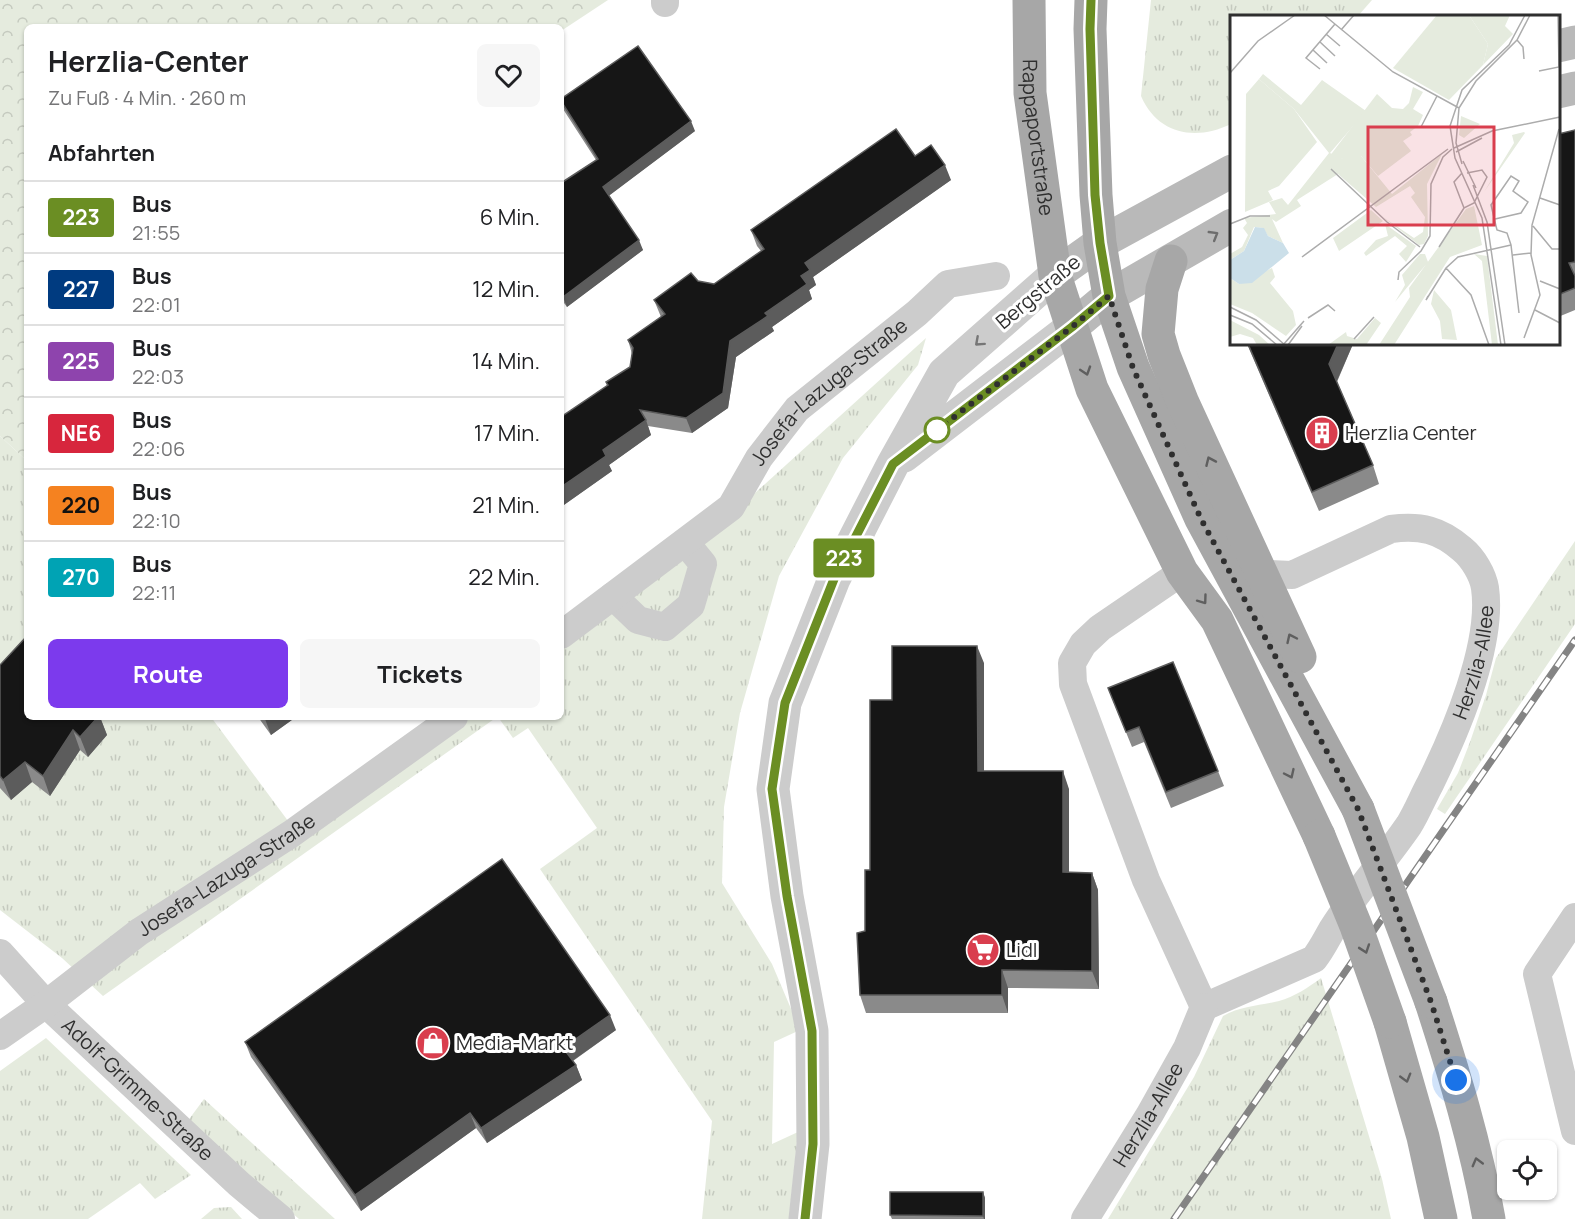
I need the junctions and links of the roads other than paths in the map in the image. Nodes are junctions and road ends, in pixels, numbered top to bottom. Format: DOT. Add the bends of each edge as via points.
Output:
graph roads {
  1 [pos="1029,0"];
  2 [pos="1091,0"];
  3 [pos="1575,42"];
  4 [pos="1560,46"];
  5 [pos="1575,88"];
  6 [pos="1560,92"];
  7 [pos="1230,172"];
  8 [pos="1230,226"];
  9 [pos="1100,243"];
  10 [pos="1171,261"];
  11 [pos="1054,275"];
  12 [pos="996,276"];
  13 [pos="1109,296"];
  14 [pos="1072,327"];
  15 [pos="893,464"];
  16 [pos="685,542"];
  17 [pos="1182,572"];
  18 [pos="1246,573"];
  19 [pos="613,596"];
  20 [pos="564,633"];
  21 [pos="450,720"];
  22 [pos="1575,917"];
  23 [pos="0,954"];
  24 [pos="46,1004"];
  25 [pos="1204,1007"];
  26 [pos="0,1036"];
  27 [pos="1575,1131"];
  28 [pos="281,1219"];
  29 [pos="805,1219"];
  30 [pos="1085,1219"];
  31 [pos="1441,1219"];
  32 [pos="1489,1219"];
  1 -- 11 [label="main road, Rappaportstraße" via="1030,93"];
  2 -- 9 [label="main road" via="1095,195"];
  3 -- 4 [label="main road"];
  5 -- 6 [label="main road"];
  7 -- 9 [label="main road, Bergstraße"];
  10 -- 8 [label="main road, Bergstraße, one-way"];
  9 -- 11 [label="main road, Bergstraße"];
  9 -- 13 [label="main road"];
  10 -- 13 [label="main road, Bergstraße"];
  18 -- 10 [label="main road, one-way" via="1158,334 1162,289"];
  11 -- 14 [label="main road"];
  11 -- 15 [label="street, Bergstraße, one-way" via="944,374"];
  12 -- 16 [label="street, Josefa-Lazuga-Straße" via="948,284 797,409 759,458 731,507"];
  13 -- 14 [label="main road, Bergstraße"];
  13 -- 18 [label="main road" via="1133,368 1201,519"];
  14 -- 15 [label="street, Bergstraße"];
  14 -- 17 [label="main road, one-way" via="1092,389"];
  15 -- 29 [label="street, Bergstraße" via="834,579 785,703 772,789 812,1031 813,1144"];
  16 -- 19 [label="street, Josefa-Lazuga-Straße"];
  16 -- 19 [label="street" via="703,564 692,605 665,627 638,620"];
  17 -- 25 [label="street" via="1083,644 1072,663 1073,684 1146,880"];
  17 -- 31 [label="main road, one-way, bridge" via="1217,620 1319,836 1356,926 1390,1022 1423,1137"];
  18 -- 25 [label="street, Herzlia-Allee" via="1292,575 1391,529 1428,529 1448,537 1469,555 1485,587 1486,619 1467,696 1449,745 1410,823 1333,928 1323,948 1314,958"];
  32 -- 18 [label="main road, one-way, bridge" via="1456,1080 1431,1002 1358,809"];
  19 -- 20 [label="street, Josefa-Lazuga-Straße"];
  21 -- 24 [label="street, Josefa-Lazuga-Straße" via="291,834 139,932"];
  22 -- 27 [label="street" via="1536,974"];
  23 -- 24 [label="street, Adolf-Grimme-Straße"];
  24 -- 26 [label="street, Josefa-Lazuga-Straße"];
  24 -- 28 [label="street, Adolf-Grimme-Straße" via="238,1185"];
  25 -- 30 [label="street, Herzlia-Allee" via="1150,1114"];
}
